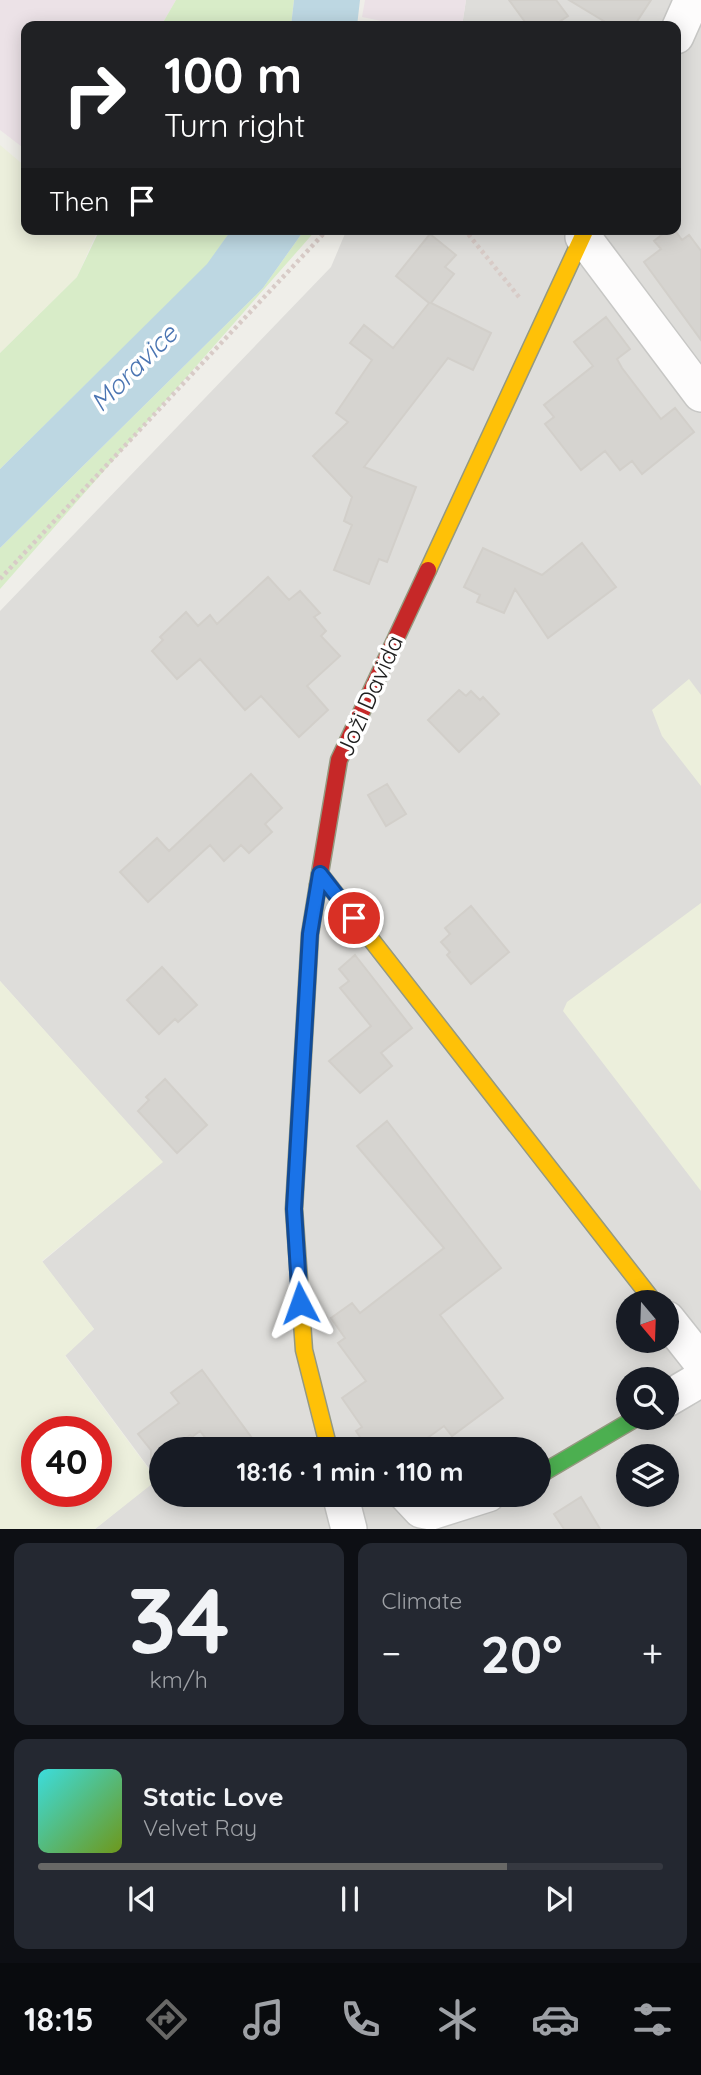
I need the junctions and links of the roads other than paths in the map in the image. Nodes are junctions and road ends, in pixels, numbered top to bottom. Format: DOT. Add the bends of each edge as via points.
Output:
graph roads {
  1 [pos="692,0"];
  2 [pos="681,25"];
  3 [pos="583,235"];
  4 [pos="585,235"];
  5 [pos="701,394"];
  6 [pos="320,874"];
  7 [pos="645,1290"];
  8 [pos="679,1334"];
  9 [pos="701,1362"];
  10 [pos="701,1379"];
  11 [pos="679,1392"];
  12 [pos="616,1430"];
  13 [pos="326,1437"];
  14 [pos="551,1468"];
  15 [pos="343,1507"];
  16 [pos="418,1507"];
  17 [pos="447,1507"];
  18 [pos="349,1529"];
  1 -- 2 [label="street"];
  3 -- 6 [label="street, Joži Davida" via="340,760"];
  4 -- 5 [label="street"];
  6 -- 7 [label="street"];
  6 -- 13 [label="street, Joži Davida" via="310,934 294,1209 304,1350"];
  8 -- 9 [label="street"];
  10 -- 11 [label="street"];
  12 -- 14 [label="street"];
  15 -- 18 [label="street"];
  16 -- 17 [label="street" via="431,1512"];
}
